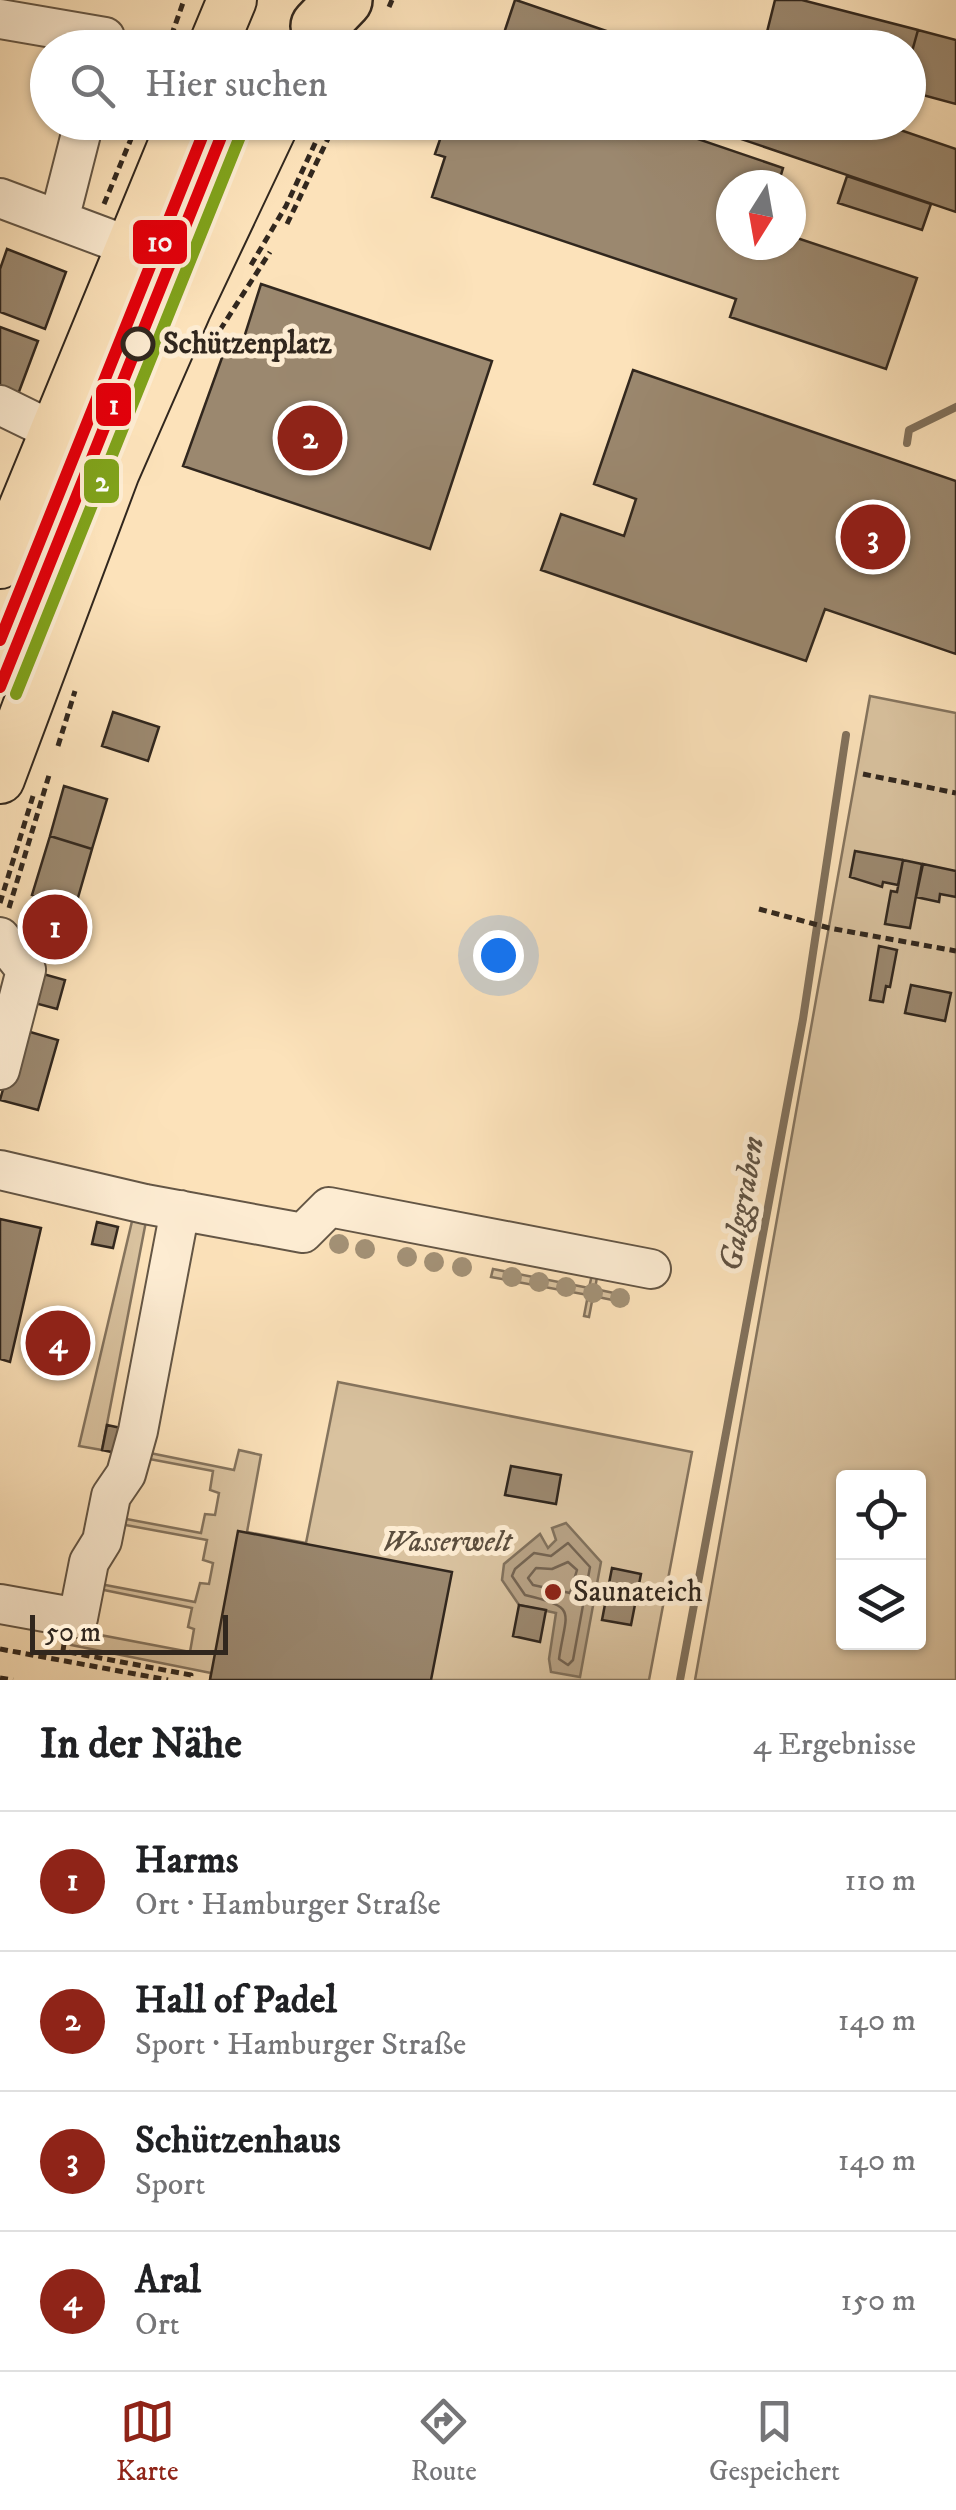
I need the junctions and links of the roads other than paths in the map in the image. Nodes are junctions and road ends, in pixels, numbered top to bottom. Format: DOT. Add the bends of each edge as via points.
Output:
graph roads {
  1 [pos="232,0"];
  2 [pos="0,19"];
  3 [pos="64,30"];
  4 [pos="220,30"];
  5 [pos="79,140"];
  6 [pos="175,140"];
  7 [pos="266,140"];
  8 [pos="0,198"];
  9 [pos="59,220"];
  10 [pos="130,248"];
  11 [pos="0,405"];
  12 [pos="52,431"];
  13 [pos="0,564"];
  14 [pos="0,779"];
  15 [pos="2,930"];
  16 [pos="0,1070"];
  17 [pos="0,1170"];
  18 [pos="180,1210"];
  19 [pos="651,1269"];
  20 [pos="0,1604"];
  1 -- 4 [label="main road"];
  2 -- 3 [label="lane"];
  5 -- 9 [label="lane"];
  6 -- 10 [label="main road"];
  7 -- 14 [label="main road" via="114,472"];
  8 -- 9 [label="lane"];
  9 -- 10 [label="lane"];
  10 -- 12 [label="main road"];
  11 -- 12 [label="lane"];
  12 -- 13 [label="main road"];
  15 -- 16 [label="lane" via="26,970"];
  17 -- 18 [label="lane"];
  18 -- 19 [label="lane" via="303,1233 329,1207"];
  18 -- 20 [label="lane" via="138,1431 74,1618"];
}
